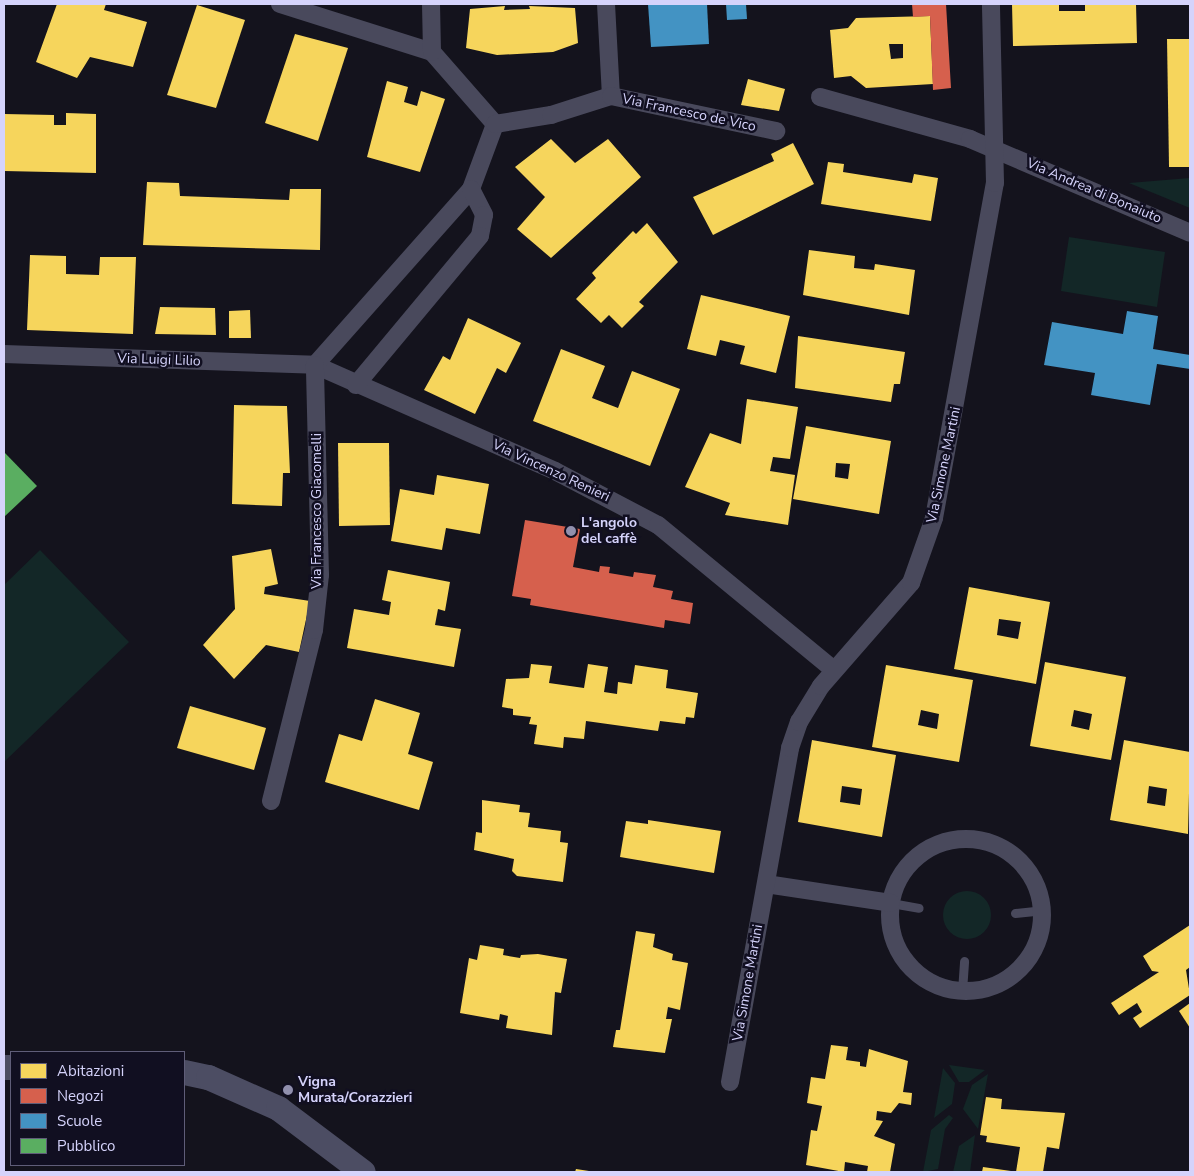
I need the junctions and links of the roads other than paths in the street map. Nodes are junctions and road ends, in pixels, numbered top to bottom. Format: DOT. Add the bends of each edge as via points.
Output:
graph roads {
  1 [pos="280,4"];
  2 [pos="431,4"];
  3 [pos="606,4"];
  4 [pos="991,4"];
  5 [pos="432,52"];
  6 [pos="611,96"];
  7 [pos="820,97"];
  8 [pos="495,124"];
  9 [pos="776,132"];
  10 [pos="998,151"];
  11 [pos="471,189"];
  12 [pos="1190,233"];
  13 [pos="4,354"];
  14 [pos="315,365"];
  15 [pos="356,385"];
  16 [pos="834,670"];
  17 [pos="271,801"];
  18 [pos="766,884"];
  19 [pos="891,903"];
  20 [pos="919,908"];
  21 [pos="1042,910"];
  22 [pos="1015,913"];
  23 [pos="964,962"];
  24 [pos="962,991"];
  25 [pos="185,1072"];
  26 [pos="730,1082"];
  27 [pos="363,1172"];
  1 -- 5 [label="street"];
  2 -- 5 [label="street"];
  3 -- 6 [label="street"];
  4 -- 10 [label="street, Via Simone Martini"];
  5 -- 8 [label="street"];
  6 -- 8 [label="street, Via Francesco de Vico" via="551,115"];
  6 -- 9 [label="street, Via Francesco de Vico"];
  7 -- 10 [label="street"];
  8 -- 11 [label="street"];
  10 -- 12 [label="street, Via Andrea di Bonaiuto"];
  10 -- 16 [label="street, Via Simone Martini" via="959,390 924,554 893,606"];
  11 -- 14 [label="street"];
  11 -- 15 [label="street" via="484,215 480,236"];
  13 -- 14 [label="street, Via Luigi Lilio"];
  14 -- 15 [label="street, Via Vincenzo Renieri"];
  14 -- 17 [label="street, Via Francesco Giacomelli" via="320,575 314,630"];
  15 -- 16 [label="street, Via Vincenzo Renieri" via="555,470 658,525"];
  16 -- 18 [label="street, Via Simone Martini" via="810,702 790,748"];
  18 -- 19 [label="street"];
  18 -- 26 [label="street, Via Simone Martini"];
  19 -- 20 [label="lane"];
  19 -- 21 [label="street" via="908,865 936,846 964,839 1004,849 1021,862 1034,880"];
  19 -- 24 [label="street" via="890,925 908,965 925,979"];
  21 -- 22 [label="lane"];
  21 -- 24 [label="street" via="1037,944 1025,962 989,987"];
  23 -- 24 [label="lane"];
  25 -- 27 [label="main road" via="208,1077 278,1108"];
}
